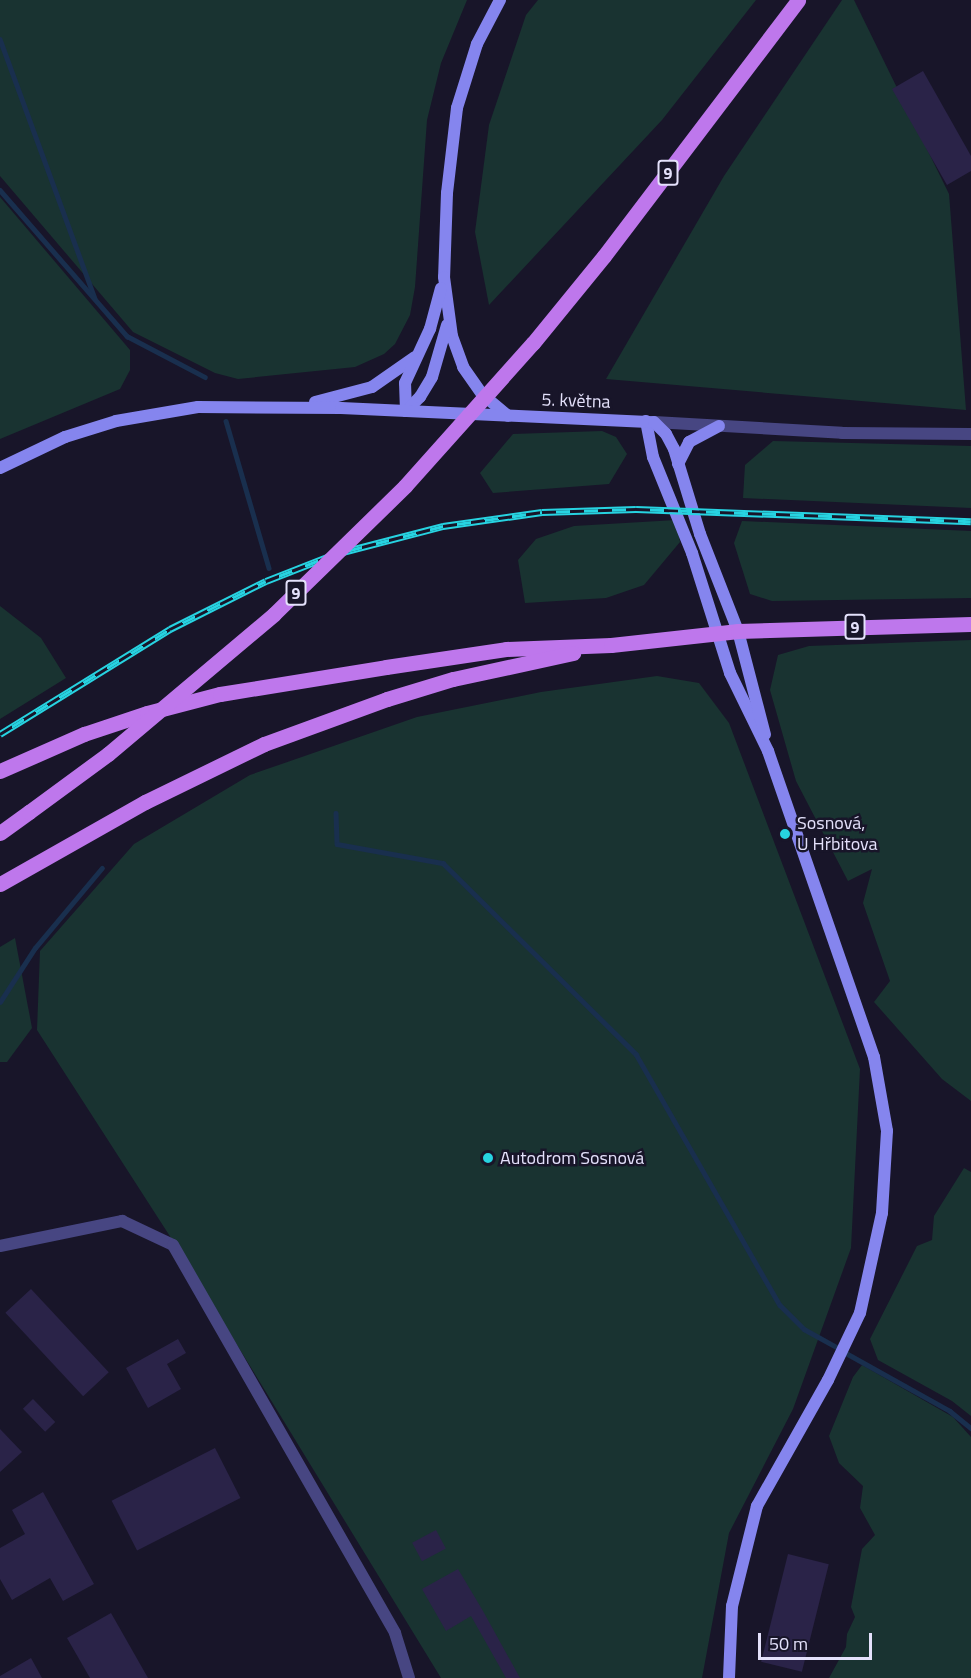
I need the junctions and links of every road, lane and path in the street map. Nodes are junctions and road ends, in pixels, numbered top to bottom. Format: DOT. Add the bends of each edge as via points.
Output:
graph roads {
  1 [pos="500,0"];
  2 [pos="798,0"];
  3 [pos="444,277"];
  4 [pos="448,312"];
  5 [pos="420,352"];
  6 [pos="299,406"];
  7 [pos="405,411"];
  8 [pos="508,416"];
  9 [pos="650,421"];
  10 [pos="719,426"];
  11 [pos="971,434"];
  12 [pos="678,464"];
  13 [pos="0,468"];
  14 [pos="971,624"];
  15 [pos="738,631"];
  16 [pos="717,633"];
  17 [pos="611,645"];
  18 [pos="768,751"];
  19 [pos="0,771"];
  20 [pos="0,833"];
  21 [pos="0,884"];
  22 [pos="0,1245"];
  23 [pos="410,1678"];
  24 [pos="729,1678"];
  1 -- 3 [label="street" via="477,44 457,108 447,193"];
  2 -- 20 [label="main road, 9, bridge" via="612,246 533,343 405,486 290,599 144,725"];
  3 -- 4 [label="street"];
  3 -- 5 [label="street" via="435,315"];
  4 -- 7 [label="street" via="444,342 432,376 420,397"];
  4 -- 8 [label="street" via="467,374 482,394"];
  5 -- 6 [label="street" via="372,387"];
  5 -- 7 [label="street" via="405,383"];
  6 -- 7 [label="street, 5. května"];
  6 -- 13 [label="street, 5. května" via="180,409 86,430"];
  7 -- 8 [label="street, 5. května"];
  8 -- 9 [label="street, 5. května"];
  9 -- 10 [label="street, 5. května"];
  9 -- 12 [label="street" via="666,434"];
  9 -- 16 [label="street" via="653,457 676,510"];
  10 -- 11 [label="street, 5. května" via="842,433"];
  10 -- 12 [label="street" via="689,442"];
  12 -- 15 [label="street"];
  14 -- 15 [label="main road, 9"];
  15 -- 16 [label="main road, 9"];
  15 -- 18 [label="street" via="760,705"];
  16 -- 17 [label="main road, 9"];
  16 -- 18 [label="street" via="730,673"];
  17 -- 19 [label="main road, 9" via="507,649 220,694 147,712 84,734"];
  17 -- 21 [label="main road, 9" via="453,679 342,714 264,744 145,802"];
  18 -- 24 [label="street" via="874,1057 887,1131 882,1213 860,1313 828,1380 757,1506 732,1606"];
  22 -- 23 [label="street" via="122,1221 173,1245 395,1633"];
}
